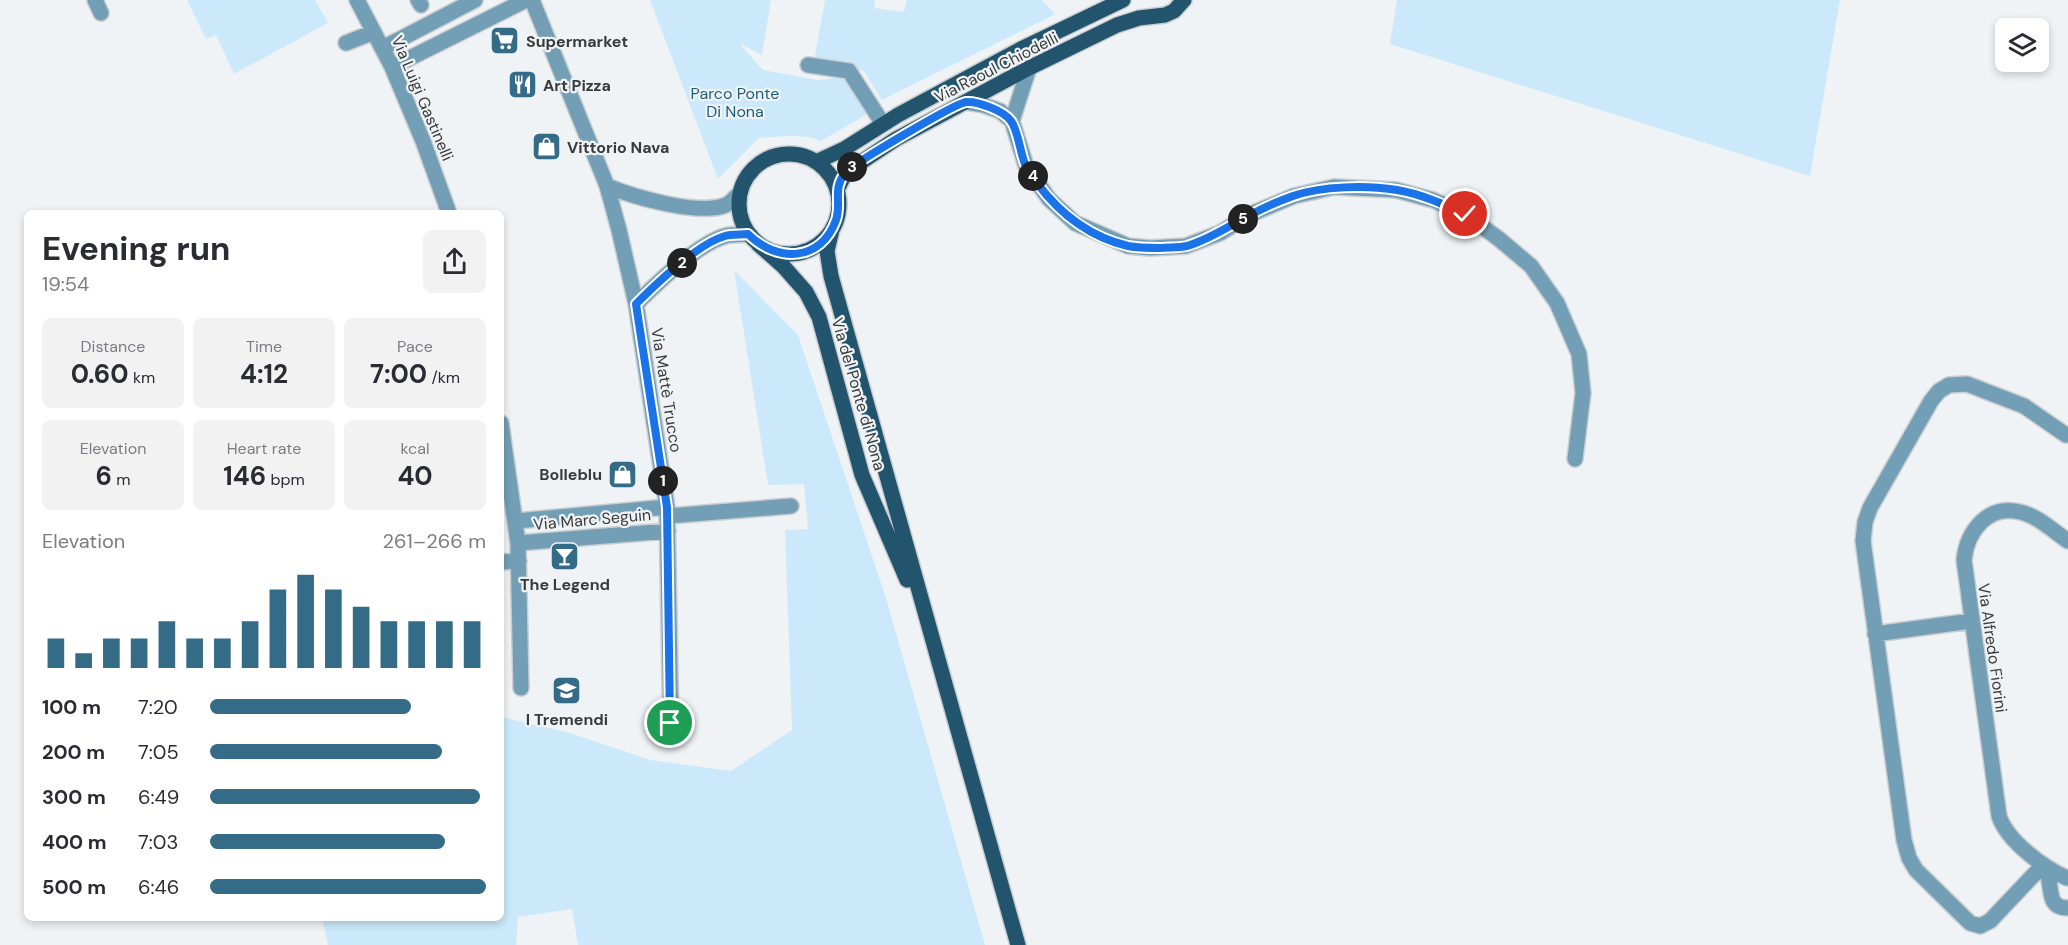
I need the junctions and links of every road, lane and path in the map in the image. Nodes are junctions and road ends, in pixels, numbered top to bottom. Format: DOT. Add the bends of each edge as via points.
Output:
graph roads {
  1 [pos="357,0"];
  2 [pos="475,0"];
  3 [pos="526,0"];
  4 [pos="532,0"];
  5 [pos="1123,0"];
  6 [pos="1184,0"];
  7 [pos="374,32"];
  8 [pos="346,43"];
  9 [pos="383,48"];
  10 [pos="808,65"];
  11 [pos="392,67"];
  12 [pos="1029,68"];
  13 [pos="966,102"];
  14 [pos="1012,121"];
  15 [pos="883,124"];
  16 [pos="816,162"];
  17 [pos="607,186"];
  18 [pos="837,190"];
  19 [pos="740,193"];
  20 [pos="448,210"];
  21 [pos="832,230"];
  22 [pos="753,239"];
  23 [pos="636,304"];
  24 [pos="2066,435"];
  25 [pos="504,443"];
  26 [pos="1575,459"];
  27 [pos="791,506"];
  28 [pos="668,518"];
  29 [pos="516,521"];
  30 [pos="2068,541"];
  31 [pos="518,543"];
  32 [pos="519,561"];
  33 [pos="504,562"];
  34 [pos="1971,621"];
  35 [pos="1875,634"];
  36 [pos="931,635"];
  37 [pos="521,688"];
  38 [pos="671,730"];
  39 [pos="2043,865"];
  40 [pos="2068,878"];
  41 [pos="2051,888"];
  42 [pos="2068,908"];
  43 [pos="1018,945"];
  1 -- 7 [label="street, Via Luigi Gastinelli"];
  2 -- 9 [label="street"];
  3 -- 11 [label="street"];
  4 -- 17 [label="street, Via Mattè Trucco"];
  5 -- 15 [label="main road, Via Raoul Chiodelli" via="1019,50"];
  6 -- 12 [label="main road, Via Raoul Chiodelli" via="1165,15 1128,20"];
  7 -- 8 [label="street"];
  7 -- 9 [label="street, Via Luigi Gastinelli"];
  9 -- 11 [label="street, Via Luigi Gastinelli"];
  10 -- 15 [label="street" via="849,71"];
  11 -- 20 [label="street, Via Luigi Gastinelli"];
  12 -- 13 [label="main road, Via Raoul Chiodelli"];
  12 -- 14 [label="street"];
  13 -- 14 [label="street" via="1000,111"];
  13 -- 18 [label="main road, Via Raoul Chiodelli" via="858,162 846,172"];
  14 -- 26 [label="street" via="1026,166 1049,199 1075,223 1128,246 1186,246 1294,196 1334,188 1396,190 1465,214 1531,266 1557,303 1579,354 1583,393"];
  15 -- 16 [label="main road, Via Raoul Chiodelli"];
  16 -- 18 [label="main road" via="829,174"];
  16 -- 19 [label="main road" via="790,154 776,156 753,169"];
  17 -- 19 [label="street" via="678,206 711,208 728,204"];
  17 -- 23 [label="street, Via Mattè Trucco"];
  18 -- 21 [label="main road" via="839,204"];
  19 -- 22 [label="main road" via="741,221"];
  21 -- 22 [label="main road" via="823,241 798,253 771,251"];
  21 -- 36 [label="main road, Via del Ponte di Nona" via="827,251 831,276"];
  22 -- 23 [label="street" via="722,237 668,273"];
  22 -- 36 [label="main road, Via del Ponte di Nona" via="806,292 819,317 862,475"];
  23 -- 28 [label="street, Via Mattè Trucco"];
  24 -- 35 [label="street" via="2024,406 1973,385 1955,383 1939,391 1867,516 1863,552"];
  25 -- 29 [label="street"];
  27 -- 28 [label="street"];
  28 -- 29 [label="street, Via Marc Seguin"];
  28 -- 31 [label="street, Via Marc Seguin"];
  28 -- 38 [label="street, Via Mattè Trucco"];
  29 -- 31 [label="street"];
  30 -- 34 [label="street, Via Alfredo Fiorini" via="2021,512 2001,511 1982,519 1965,550"];
  31 -- 32 [label="street"];
  32 -- 33 [label="street"];
  32 -- 37 [label="street"];
  34 -- 35 [label="street"];
  34 -- 39 [label="street, Via Alfredo Fiorini" via="1999,816 2011,836"];
  35 -- 39 [label="street" via="1904,840 1912,864 1970,923 1980,926 1990,921"];
  36 -- 43 [label="main road, Via del Ponte di Nona"];
  39 -- 40 [label="street, Via Alfredo Fiorini"];
  39 -- 41 [label="street, Via Alfredo Fiorini"];
  40 -- 41 [label="street" via="2057,880"];
  41 -- 42 [label="street, Via Alfredo Fiorini" via="2053,902"];
}
